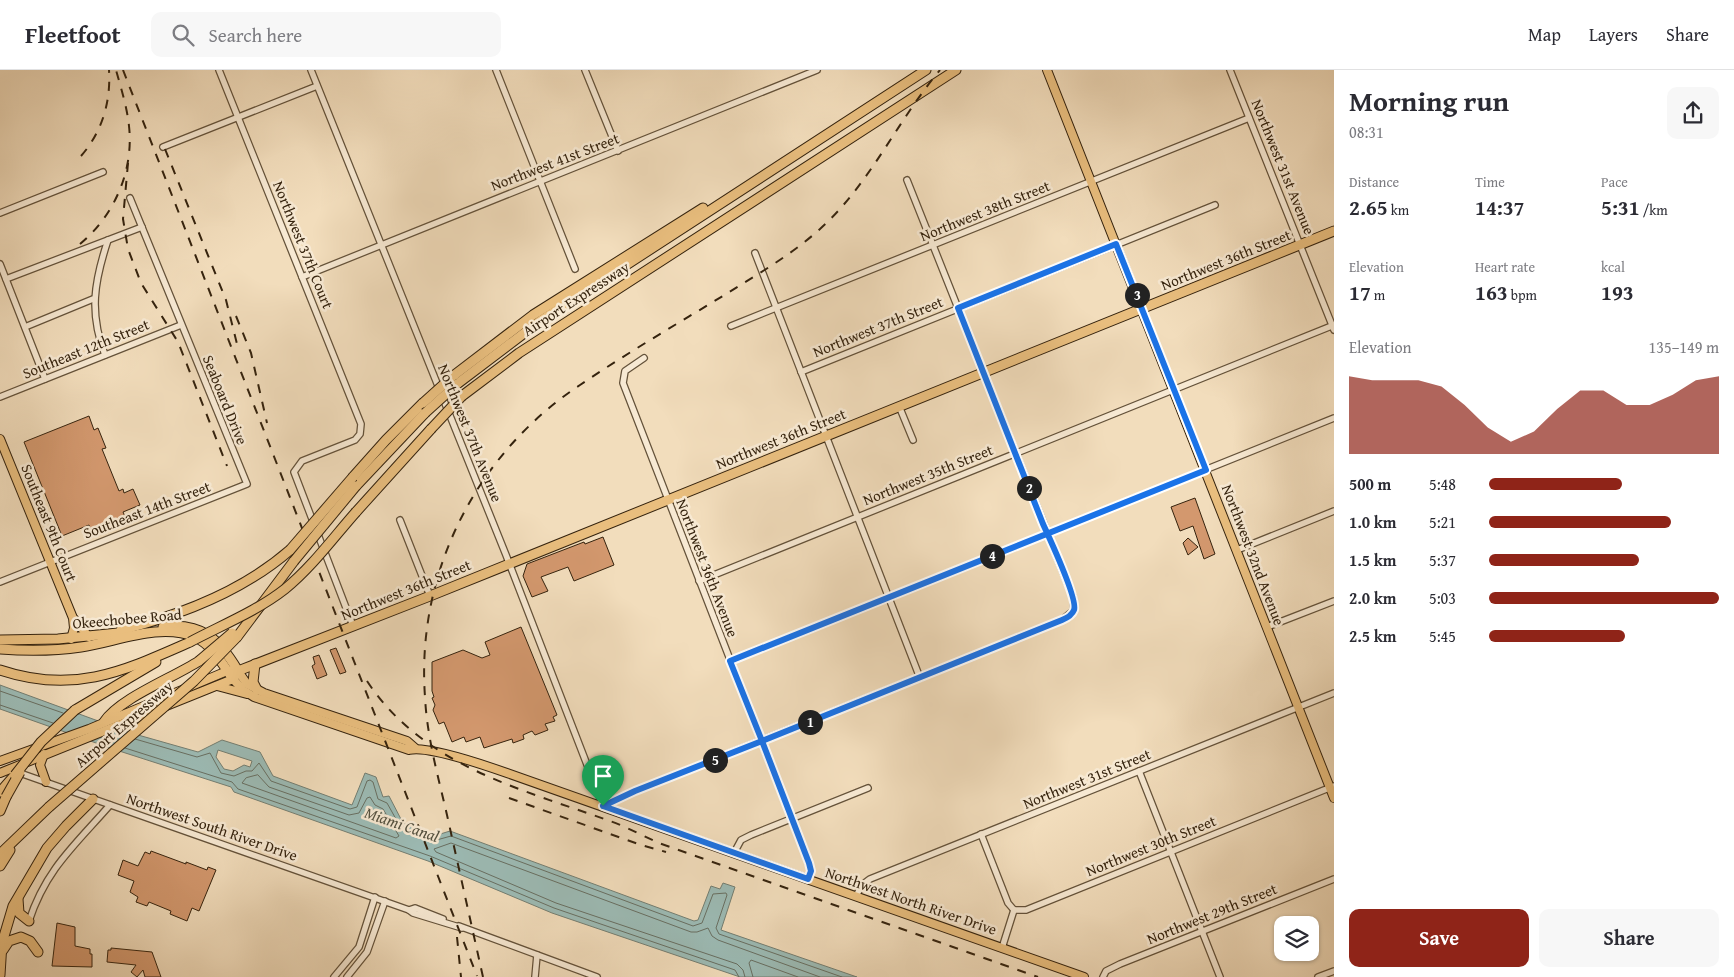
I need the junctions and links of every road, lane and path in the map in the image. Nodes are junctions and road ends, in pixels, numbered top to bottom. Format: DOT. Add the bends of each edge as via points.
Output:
graph roads {
  1 [pos="219,70"];
  2 [pos="311,70"];
  3 [pos="496,70"];
  4 [pos="585,70"];
  5 [pos="817,70"];
  6 [pos="926,70"];
  7 [pos="956,70"];
  8 [pos="1047,70"];
  9 [pos="1230,70"];
  10 [pos="317,86"];
  11 [pos="238,117"];
  12 [pos="1249,118"];
  13 [pos="163,148"];
  14 [pos="618,151"];
  15 [pos="104,172"];
  16 [pos="540,180"];
  17 [pos="907,180"];
  18 [pos="1091,182"];
  19 [pos="130,198"];
  20 [pos="1215,205"];
  21 [pos="0,213"];
  22 [pos="142,227"];
  23 [pos="1334,231"];
  24 [pos="108,240"];
  25 [pos="1116,244"];
  26 [pos="1300,244"];
  27 [pos="382,245"];
  28 [pos="934,246"];
  29 [pos="755,253"];
  30 [pos="0,264"];
  31 [pos="575,269"];
  32 [pos="302,277"];
  33 [pos="6,279"];
  34 [pos="94,299"];
  35 [pos="776,308"];
  36 [pos="958,308"];
  37 [pos="1142,309"];
  38 [pos="181,325"];
  39 [pos="730,326"];
  40 [pos="25,327"];
  41 [pos="1334,327"];
  42 [pos="105,355"];
  43 [pos="644,358"];
  44 [pos="801,372"];
  45 [pos="984,372"];
  46 [pos="45,379"];
  47 [pos="1174,390"];
  48 [pos="0,397"];
  49 [pos="899,406"];
  50 [pos="1334,418"];
  51 [pos="826,436"];
  52 [pos="0,439"];
  53 [pos="913,440"];
  54 [pos="1016,453"];
  55 [pos="1206,470"];
  56 [pos="355,482"];
  57 [pos="246,484"];
  58 [pos="668,500"];
  59 [pos="1334,511"];
  60 [pos="857,517"];
  61 [pos="400,520"];
  62 [pos="1047,533"];
  63 [pos="1237,550"];
  64 [pos="50,562"];
  65 [pos="509,564"];
  66 [pos="699,581"];
  67 [pos="0,582"];
  68 [pos="430,596"];
  69 [pos="888,597"];
  70 [pos="1334,601"];
  71 [pos="73,618"];
  72 [pos="353,626"];
  73 [pos="1267,627"];
  74 [pos="104,634"];
  75 [pos="235,635"];
  76 [pos="89,637"];
  77 [pos="71,638"];
  78 [pos="0,640"];
  79 [pos="0,650"];
  80 [pos="51,650"];
  81 [pos="730,661"];
  82 [pos="151,662"];
  83 [pos="255,664"];
  84 [pos="0,670"];
  85 [pos="227,671"];
  86 [pos="236,675"];
  87 [pos="920,678"];
  88 [pos="216,686"];
  89 [pos="253,692"];
  90 [pos="1334,693"];
  91 [pos="1298,707"];
  92 [pos="104,726"];
  93 [pos="762,741"];
  94 [pos="44,754"];
  95 [pos="29,756"];
  96 [pos="0,761"];
  97 [pos="2,771"];
  98 [pos="1139,771"];
  99 [pos="46,782"];
  100 [pos="1332,787"];
  101 [pos="868,788"];
  102 [pos="2,796"];
  103 [pos="1334,798"];
  104 [pos="93,799"];
  105 [pos="110,805"];
  106 [pos="603,806"];
  107 [pos="0,811"];
  108 [pos="791,818"];
  109 [pos="982,834"];
  110 [pos="1171,851"];
  111 [pos="734,853"];
  112 [pos="1,860"];
  113 [pos="808,879"];
  114 [pos="1334,879"];
  115 [pos="856,896"];
  116 [pos="375,897"];
  117 [pos="18,899"];
  118 [pos="385,901"];
  119 [pos="1014,910"];
  120 [pos="28,921"];
  121 [pos="1202,931"];
  122 [pos="1002,948"];
  123 [pos="3,950"];
  124 [pos="38,952"];
  125 [pos="537,955"];
  126 [pos="1334,971"];
  127 [pos="0,975"];
  128 [pos="336,976"];
  129 [pos="348,977"];
  130 [pos="535,977"];
  131 [pos="597,977"];
  132 [pos="1084,977"];
  133 [pos="1103,977"];
  134 [pos="1220,977"];
  135 [pos="1318,977"];
  1 -- 11 [label="street, Northwest 37th Court"];
  2 -- 10 [label="street, Northwest 37th Avenue"];
  3 -- 16 [label="street"];
  4 -- 14 [label="street"];
  5 -- 14 [label="street, Northwest 41st Street"];
  6 -- 56 [label="highway, Airport Expressway, bridge" via="540,321 455,380 424,408"];
  7 -- 82 [label="highway, Airport Expressway, bridge" via="519,353 462,396 284,589 258,607"];
  8 -- 18 [label="main road, Northwest 32nd Avenue"];
  9 -- 12 [label="street, Northwest 31st Avenue"];
  10 -- 11 [label="street"];
  10 -- 27 [label="street, Northwest 37th Avenue"];
  11 -- 13 [label="street"];
  11 -- 32 [label="street, Northwest 37th Court"];
  12 -- 18 [label="street, Northwest 38th Street"];
  12 -- 26 [label="street, Northwest 31st Avenue"];
  14 -- 16 [label="street, Northwest 41st Street"];
  15 -- 21 [label="street"];
  16 -- 27 [label="street, Northwest 41st Street"];
  16 -- 31 [label="street"];
  17 -- 28 [label="street"];
  18 -- 25 [label="main road, Northwest 32nd Avenue"];
  18 -- 28 [label="street, Northwest 38th Street"];
  19 -- 22 [label="street, Seaboard Drive"];
  20 -- 25 [label="street, Northwest 37th Street"];
  22 -- 24 [label="street"];
  22 -- 38 [label="street, Seaboard Drive"];
  23 -- 26 [label="highway, Northwest 36th Street"];
  24 -- 33 [label="street"];
  24 -- 34 [label="street" via="97,275"];
  25 -- 36 [label="street, Northwest 37th Street"];
  25 -- 37 [label="main road, Northwest 32nd Avenue"];
  26 -- 37 [label="highway, Northwest 36th Street"];
  26 -- 41 [label="street, Northwest 31st Avenue"];
  27 -- 32 [label="street, Northwest 41st Street"];
  27 -- 65 [label="street, Northwest 37th Avenue"];
  28 -- 35 [label="street, Northwest 38th Street"];
  28 -- 36 [label="street"];
  29 -- 35 [label="street"];
  30 -- 33 [label="street"];
  32 -- 72 [label="street, Northwest 37th Court" via="359,417 361,430 351,442 302,461 294,472"];
  33 -- 40 [label="street"];
  34 -- 40 [label="street"];
  34 -- 42 [label="street" via="99,339"];
  35 -- 39 [label="street, Northwest 38th Street"];
  35 -- 44 [label="street"];
  36 -- 44 [label="street, Northwest 37th Street"];
  36 -- 45 [label="street"];
  37 -- 45 [label="highway, Northwest 36th Street"];
  37 -- 47 [label="main road, Northwest 32nd Avenue"];
  38 -- 42 [label="street, Southeast 12th Street"];
  38 -- 57 [label="street, Seaboard Drive"];
  40 -- 46 [label="street"];
  41 -- 47 [label="street, Northwest 35th Street"];
  42 -- 46 [label="street, Southeast 12th Street"];
  43 -- 58 [label="street, Northwest 36th Avenue" via="627,368 622,376"];
  44 -- 51 [label="street"];
  45 -- 49 [label="highway, Northwest 36th Street"];
  45 -- 54 [label="street"];
  46 -- 48 [label="street, Southeast 12th Street"];
  47 -- 54 [label="street, Northwest 35th Street"];
  47 -- 55 [label="main road, Northwest 32nd Avenue"];
  49 -- 51 [label="highway, Northwest 36th Street"];
  49 -- 53 [label="street"];
  50 -- 55 [label="street"];
  51 -- 58 [label="highway, Northwest 36th Street"];
  51 -- 60 [label="street"];
  52 -- 64 [label="main road, Southeast 9th Court"];
  54 -- 60 [label="street, Northwest 35th Street"];
  54 -- 62 [label="street"];
  55 -- 62 [label="street"];
  55 -- 63 [label="main road, Northwest 32nd Avenue"];
  56 -- 74 [label="highway, bridge" via="290,550 260,573 221,594 160,619"];
  56 -- 75 [label="highway, Airport Expressway, bridge"];
  57 -- 64 [label="street, Southeast 14th Street"];
  58 -- 65 [label="highway, Northwest 36th Street"];
  58 -- 66 [label="street, Northwest 36th Avenue"];
  59 -- 63 [label="street"];
  60 -- 66 [label="street, Northwest 35th Street"];
  60 -- 69 [label="street"];
  61 -- 68 [label="street"];
  62 -- 69 [label="street"];
  62 -- 87 [label="street" via="1073,597 1074,610 1062,620"];
  63 -- 73 [label="main road, Northwest 32nd Avenue"];
  64 -- 67 [label="street, Southeast 14th Street"];
  64 -- 71 [label="main road, Southeast 9th Court"];
  65 -- 68 [label="highway, Northwest 36th Street"];
  65 -- 106 [label="street, Northwest 37th Avenue"];
  66 -- 81 [label="street, Northwest 36th Avenue"];
  68 -- 72 [label="highway, Northwest 36th Street"];
  69 -- 81 [label="street"];
  69 -- 87 [label="street"];
  70 -- 73 [label="street"];
  71 -- 76 [label="main road, Southeast 9th Court"];
  71 -- 77 [label="main road, Southeast 9th Court"];
  72 -- 83 [label="highway, Northwest 36th Street"];
  73 -- 91 [label="main road, Northwest 32nd Avenue"];
  74 -- 76 [label="highway, Okeechobee Road"];
  74 -- 86 [label="highway, Okeechobee Road" via="165,626 190,627 218,643"];
  75 -- 92 [label="highway, bridge" via="108,715"];
  75 -- 112 [label="highway, Airport Expressway, bridge" via="194,681 26,827"];
  76 -- 77 [label="highway, Okeechobee Road"];
  77 -- 78 [label="highway, Okeechobee Road"];
  77 -- 80 [label="highway"];
  79 -- 80 [label="highway, Okeechobee Road"];
  80 -- 85 [label="highway, Okeechobee Road" via="175,632 200,639 216,654"];
  81 -- 93 [label="street, Northwest 36th Avenue"];
  82 -- 84 [label="highway" via="103,676 71,681 32,679"];
  82 -- 95 [label="highway, Airport Expressway, bridge" via="75,710"];
  83 -- 86 [label="highway, Northwest 36th Street"];
  83 -- 89 [label="highway"];
  85 -- 86 [label="highway, Okeechobee Road"];
  85 -- 92 [label="main road, Northwest 36th Street"];
  86 -- 88 [label="main road, Northwest 36th Street"];
  86 -- 89 [label="main road, Northwest North River Drive"];
  87 -- 93 [label="street"];
  88 -- 89 [label="main road"];
  88 -- 92 [label="main road, Northwest 36th Street"];
  89 -- 106 [label="main road, Northwest North River Drive" via="307,712 407,741 415,748 507,773"];
  90 -- 91 [label="street, Northwest 31st Street"];
  91 -- 98 [label="street, Northwest 31st Street"];
  91 -- 100 [label="main road, Northwest 32nd Avenue"];
  92 -- 94 [label="main road, Northwest 36th Street" via="76,743"];
  92 -- 96 [label="main road, Northwest 36th Street"];
  93 -- 106 [label="street"];
  93 -- 108 [label="street, Northwest 36th Avenue"];
  94 -- 97 [label="main road, Northwest 36th Street"];
  94 -- 99 [label="main road" via="40,765"];
  95 -- 102 [label="highway, bridge"];
  95 -- 102 [label="highway, Airport Expressway, bridge"];
  97 -- 99 [label="street, Northwest South River Drive"];
  98 -- 109 [label="street, Northwest 31st Street"];
  98 -- 110 [label="street"];
  99 -- 104 [label="street, Northwest South River Drive"];
  100 -- 103 [label="main road, Northwest 32nd Avenue"];
  100 -- 110 [label="street, Northwest 30th Street"];
  101 -- 108 [label="street"];
  102 -- 107 [label="highway"];
  104 -- 105 [label="street, Northwest South River Drive"];
  104 -- 117 [label="highway" via="47,848"];
  105 -- 116 [label="street, Northwest South River Drive"];
  105 -- 120 [label="street" via="60,859"];
  106 -- 111 [label="main road, Northwest North River Drive"];
  108 -- 111 [label="street" via="746,838"];
  108 -- 113 [label="street, Northwest 36th Avenue" via="810,866"];
  109 -- 115 [label="street, Northwest 31st Street" via="870,879"];
  109 -- 119 [label="street" via="1008,903"];
  110 -- 119 [label="street, Northwest 30th Street" via="1026,910"];
  110 -- 121 [label="street"];
  111 -- 113 [label="main road, Northwest North River Drive"];
  113 -- 115 [label="main road, Northwest North River Drive"];
  114 -- 121 [label="street, Northwest 29th Street"];
  115 -- 122 [label="main road, Northwest North River Drive"];
  116 -- 118 [label="street, Northwest South River Drive"];
  116 -- 128 [label="street" via="359,948"];
  117 -- 120 [label="highway" via="19,913"];
  117 -- 123 [label="highway" via="7,924"];
  118 -- 125 [label="street, Northwest South River Drive" via="409,910 415,908"];
  118 -- 129 [label="street" via="367,952"];
  119 -- 122 [label="street"];
  121 -- 133 [label="street, Northwest 29th Street" via="1120,964 1106,971"];
  121 -- 134 [label="street"];
  122 -- 132 [label="main road, Northwest North River Drive"];
  123 -- 124 [label="highway" via="9,941 21,937 30,941"];
  123 -- 127 [label="highway"];
  125 -- 130 [label="street"];
  125 -- 131 [label="street, Northwest South River Drive"];
  126 -- 135 [label="street"];
}
